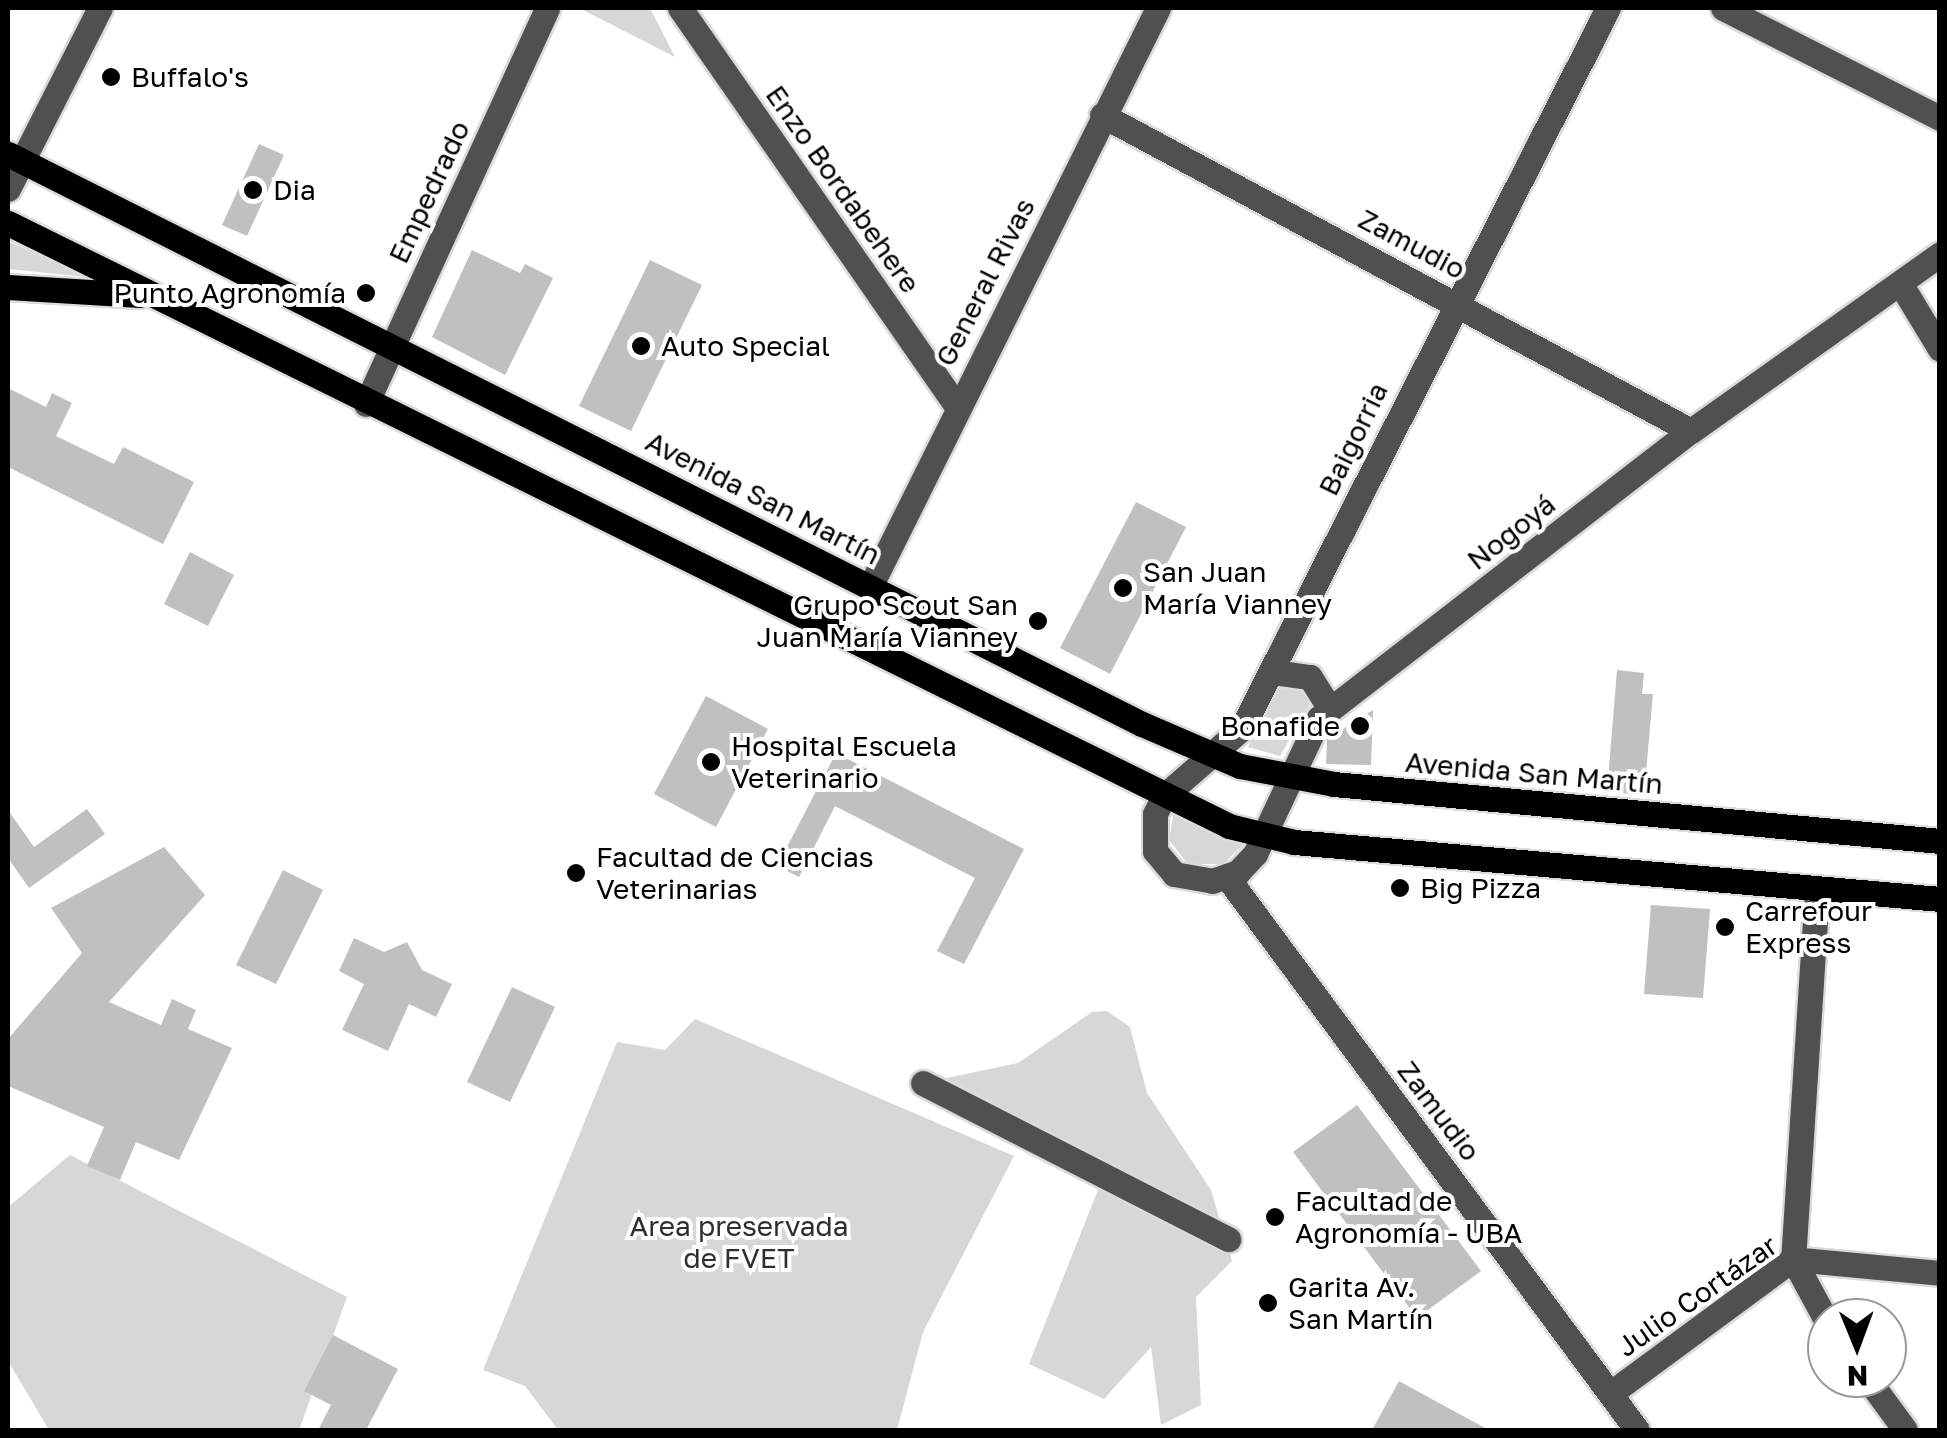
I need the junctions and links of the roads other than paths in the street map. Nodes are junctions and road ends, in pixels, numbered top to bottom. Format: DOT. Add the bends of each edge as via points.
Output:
graph roads {
  1 [pos="100,8"];
  2 [pos="547,8"];
  3 [pos="680,8"];
  4 [pos="1158,8"];
  5 [pos="1608,8"];
  6 [pos="1723,8"];
  7 [pos="1102,115"];
  8 [pos="1940,118"];
  9 [pos="15,158"];
  10 [pos="8,188"];
  11 [pos="8,223"];
  12 [pos="1940,254"];
  13 [pos="1900,284"];
  14 [pos="8,287"];
  15 [pos="155,296"];
  16 [pos="1454,300"];
  17 [pos="392,346"];
  18 [pos="1940,349"];
  19 [pos="366,404"];
  20 [pos="957,406"];
  21 [pos="1691,431"];
  22 [pos="871,585"];
  23 [pos="1273,672"];
  24 [pos="1330,710"];
  25 [pos="1217,757"];
  26 [pos="1289,777"];
  27 [pos="1164,796"];
  28 [pos="1264,837"];
  29 [pos="1940,840"];
  30 [pos="1228,877"];
  31 [pos="1817,890"];
  32 [pos="1940,899"];
  33 [pos="923,1083"];
  34 [pos="1228,1238"];
  35 [pos="1793,1259"];
  36 [pos="1940,1273"];
  37 [pos="1814,1298"];
  38 [pos="1611,1394"];
  39 [pos="1882,1398"];
  40 [pos="1637,1430"];
  41 [pos="1905,1430"];
  1 -- 9 [label="street"];
  2 -- 17 [label="street, Empedrado"];
  3 -- 20 [label="street, Enzo Bordabehere"];
  4 -- 7 [label="street, General Rivas"];
  5 -- 16 [label="street, Baigorria"];
  6 -- 8 [label="street"];
  7 -- 16 [label="street, Zamudio"];
  7 -- 20 [label="street, General Rivas"];
  9 -- 10 [label="street"];
  9 -- 17 [label="main road, Avenida San Martín"];
  11 -- 15 [label="main road"];
  12 -- 13 [label="street, Nogoyá"];
  13 -- 18 [label="street"];
  13 -- 21 [label="street, Nogoyá"];
  14 -- 15 [label="main road"];
  15 -- 19 [label="main road"];
  16 -- 21 [label="street, Zamudio"];
  16 -- 23 [label="street, Baigorria"];
  17 -- 19 [label="street, Empedrado"];
  17 -- 22 [label="main road, Avenida San Martín"];
  19 -- 27 [label="main road"];
  20 -- 22 [label="street, General Rivas"];
  21 -- 24 [label="street, Nogoyá"];
  22 -- 25 [label="main road, Avenida San Martín"];
  23 -- 24 [label="street" via="1310,676"];
  23 -- 25 [label="street, Baigorria"];
  24 -- 26 [label="street, Nogoyá" via="1305,736"];
  25 -- 26 [label="main road, Avenida San Martín"];
  25 -- 27 [label="street, Baigorria"];
  26 -- 28 [label="street, Nogoyá"];
  26 -- 29 [label="main road, Avenida San Martín"];
  27 -- 28 [label="main road"];
  27 -- 30 [label="street" via="1152,838 1174,874"];
  28 -- 30 [label="street, Nogoyá"];
  28 -- 31 [label="main road"];
  30 -- 38 [label="street, Zamudio"];
  31 -- 32 [label="main road"];
  31 -- 35 [label="street"];
  33 -- 34 [label="street"];
  35 -- 36 [label="street, Julio Cortázar"];
  35 -- 37 [label="street"];
  35 -- 38 [label="street, Julio Cortázar"];
  38 -- 40 [label="street, Zamudio"];
  39 -- 41 [label="street"];
}
